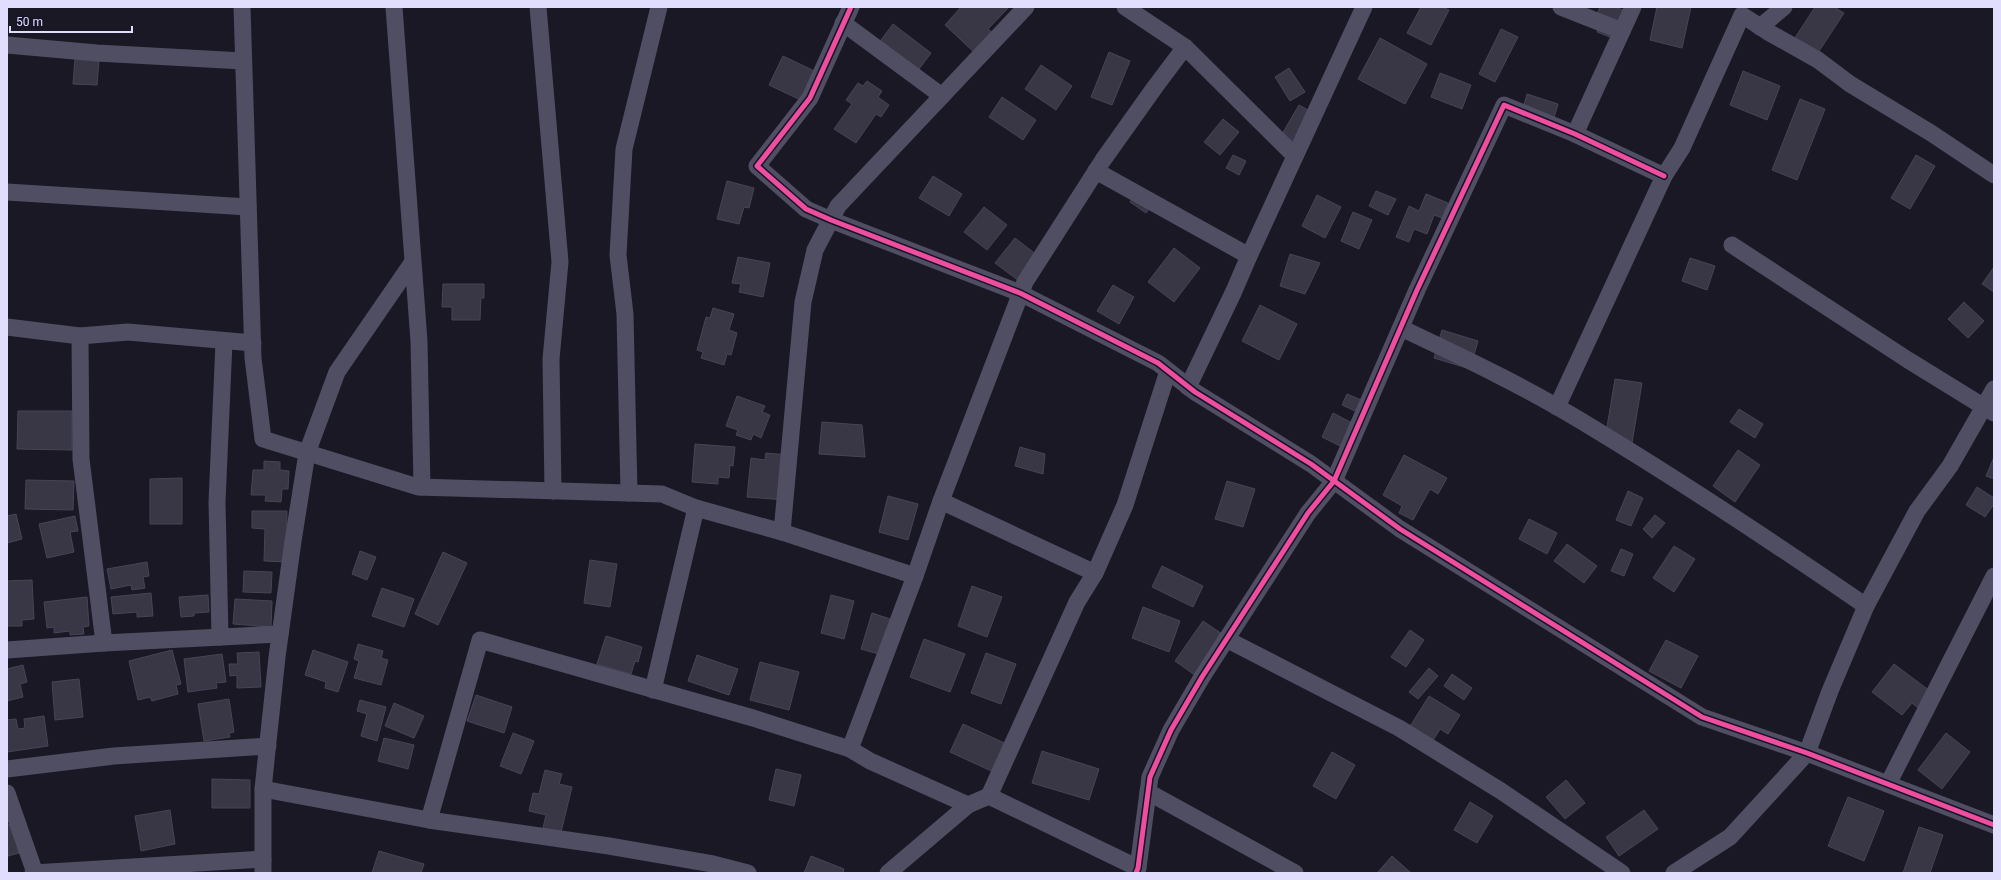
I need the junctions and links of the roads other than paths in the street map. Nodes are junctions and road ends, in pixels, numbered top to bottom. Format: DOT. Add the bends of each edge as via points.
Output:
graph roads {
  1 [pos="242,7"];
  2 [pos="394,7"];
  3 [pos="538,7"];
  4 [pos="659,7"];
  5 [pos="851,7"];
  6 [pos="1026,7"];
  7 [pos="1125,7"];
  8 [pos="1364,7"];
  9 [pos="1561,7"];
  10 [pos="1633,7"];
  11 [pos="1784,7"];
  12 [pos="843,23"];
  13 [pos="1760,27"];
  14 [pos="1622,31"];
  15 [pos="7,45"];
  16 [pos="1185,47"];
  17 [pos="243,61"];
  18 [pos="942,96"];
  19 [pos="1575,134"];
  20 [pos="1295,156"];
  21 [pos="1096,171"];
  22 [pos="1994,175"];
  23 [pos="1664,176"];
  24 [pos="7,192"];
  25 [pos="248,207"];
  26 [pos="830,220"];
  27 [pos="1732,245"];
  28 [pos="1248,256"];
  29 [pos="412,263"];
  30 [pos="1020,293"];
  31 [pos="7,327"];
  32 [pos="1401,328"];
  33 [pos="80,336"];
  34 [pos="224,342"];
  35 [pos="253,343"];
  36 [pos="1168,371"];
  37 [pos="1188,387"];
  38 [pos="1994,389"];
  39 [pos="1557,408"];
  40 [pos="1988,409"];
  41 [pos="307,453"];
  42 [pos="1334,481"];
  43 [pos="422,487"];
  44 [pos="553,491"];
  45 [pos="629,493"];
  46 [pos="941,501"];
  47 [pos="696,508"];
  48 [pos="782,532"];
  49 [pos="1095,573"];
  50 [pos="915,576"];
  51 [pos="1994,576"];
  52 [pos="1866,606"];
  53 [pos="280,634"];
  54 [pos="220,637"];
  55 [pos="1226,639"];
  56 [pos="104,643"];
  57 [pos="7,650"];
  58 [pos="653,690"];
  59 [pos="268,746"];
  60 [pos="850,749"];
  61 [pos="1807,753"];
  62 [pos="7,769"];
  63 [pos="1888,784"];
  64 [pos="263,789"];
  65 [pos="1148,792"];
  66 [pos="7,793"];
  67 [pos="989,796"];
  68 [pos="968,804"];
  69 [pos="430,820"];
  70 [pos="1994,825"];
  71 [pos="263,866"];
  72 [pos="1137,870"];
  73 [pos="34,873"];
  74 [pos="748,873"];
  75 [pos="888,873"];
  76 [pos="1295,873"];
  77 [pos="1622,873"];
  78 [pos="1674,873"];
  1 -- 17 [label="street"];
  2 -- 29 [label="street"];
  3 -- 44 [label="street" via="560,262 551,359"];
  4 -- 45 [label="street" via="624,149 618,255 625,314"];
  5 -- 12 [label="street"];
  6 -- 18 [label="street"];
  7 -- 16 [label="street"];
  8 -- 20 [label="street"];
  9 -- 14 [label="street"];
  10 -- 14 [label="street"];
  11 -- 13 [label="street"];
  12 -- 18 [label="street"];
  12 -- 26 [label="street" via="810,98 757,166 806,209"];
  13 -- 22 [label="street" via="1818,60 1850,84"];
  13 -- 23 [label="street" via="1742,16 1682,148"];
  14 -- 19 [label="street"];
  15 -- 17 [label="street"];
  16 -- 20 [label="street"];
  16 -- 21 [label="street"];
  17 -- 25 [label="street"];
  18 -- 26 [label="street" via="838,206"];
  19 -- 23 [label="street"];
  19 -- 32 [label="street" via="1504,105"];
  20 -- 28 [label="street"];
  21 -- 28 [label="street"];
  21 -- 30 [label="street"];
  23 -- 39 [label="street"];
  24 -- 25 [label="street"];
  25 -- 35 [label="street"];
  26 -- 30 [label="street"];
  26 -- 48 [label="street" via="815,250 803,302"];
  27 -- 40 [label="street"];
  28 -- 37 [label="street"];
  29 -- 41 [label="street" via="337,372"];
  29 -- 43 [label="street" via="419,341"];
  30 -- 36 [label="street" via="1158,363"];
  30 -- 46 [label="street"];
  31 -- 33 [label="street"];
  32 -- 39 [label="street" via="1497,374"];
  32 -- 42 [label="street"];
  33 -- 34 [label="street" via="128,332"];
  33 -- 56 [label="street" via="81,459"];
  34 -- 35 [label="street"];
  34 -- 54 [label="street" via="217,502"];
  35 -- 41 [label="street" via="262,439"];
  36 -- 37 [label="street"];
  36 -- 49 [label="street" via="1126,505"];
  37 -- 42 [label="street" via="1312,464"];
  38 -- 40 [label="street"];
  39 -- 52 [label="street" via="1582,421 1776,544"];
  40 -- 52 [label="street" via="1917,511"];
  41 -- 43 [label="street"];
  41 -- 53 [label="street"];
  42 -- 55 [label="street" via="1308,513"];
  42 -- 61 [label="street" via="1400,529 1702,717"];
  43 -- 44 [label="street"];
  44 -- 45 [label="street"];
  45 -- 47 [label="street" via="662,494"];
  46 -- 49 [label="street"];
  46 -- 50 [label="street"];
  47 -- 48 [label="street"];
  47 -- 58 [label="street"];
  48 -- 50 [label="street"];
  49 -- 67 [label="street" via="1077,602"];
  50 -- 60 [label="street"];
  51 -- 63 [label="street"];
  52 -- 61 [label="street"];
  53 -- 54 [label="street"];
  53 -- 59 [label="street"];
  54 -- 56 [label="street"];
  55 -- 65 [label="street" via="1172,730 1150,776"];
  55 -- 77 [label="street" via="1399,728 1501,791"];
  56 -- 57 [label="street"];
  58 -- 60 [label="street"];
  58 -- 69 [label="street" via="480,640"];
  59 -- 62 [label="street" via="114,756"];
  59 -- 64 [label="street"];
  60 -- 68 [label="street" via="870,761"];
  61 -- 63 [label="street"];
  61 -- 78 [label="street" via="1730,837"];
  63 -- 70 [label="street"];
  64 -- 69 [label="street"];
  64 -- 71 [label="street"];
  65 -- 72 [label="street"];
  65 -- 76 [label="street"];
  66 -- 73 [label="street"];
  67 -- 68 [label="street"];
  67 -- 72 [label="street"];
  68 -- 75 [label="street"];
  69 -- 74 [label="street" via="602,845 713,864"];
  71 -- 73 [label="street"];
}
